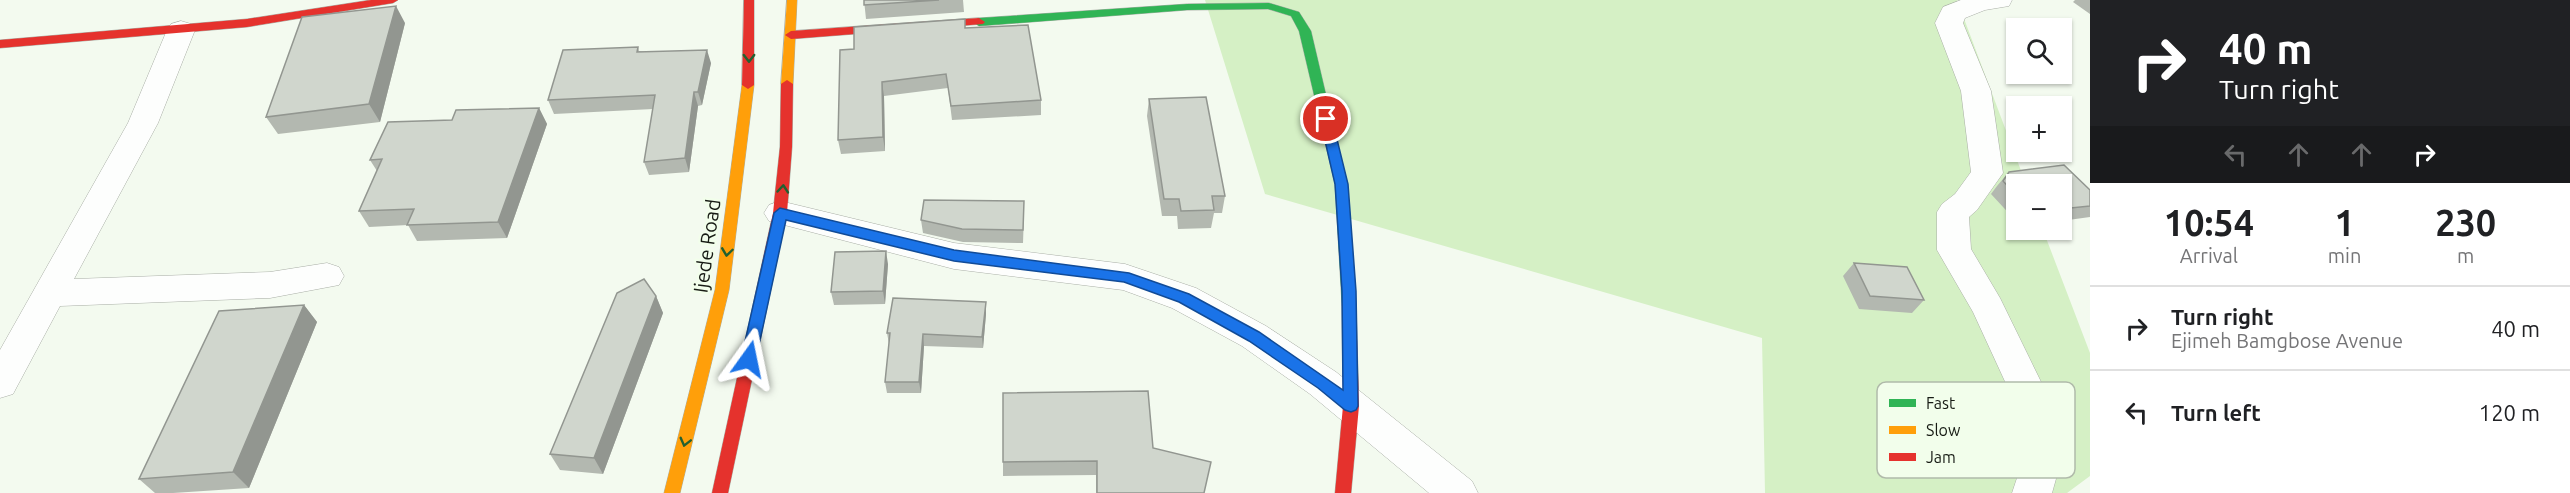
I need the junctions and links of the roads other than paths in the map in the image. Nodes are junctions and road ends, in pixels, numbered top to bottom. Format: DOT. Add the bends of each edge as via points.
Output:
graph roads {
  1 [pos="393,0"];
  2 [pos="749,0"];
  3 [pos="792,0"];
  4 [pos="1999,0"];
  5 [pos="181,30"];
  6 [pos="792,35"];
  7 [pos="0,44"];
  8 [pos="780,213"];
  9 [pos="327,276"];
  10 [pos="50,293"];
  11 [pos="2023,382"];
  12 [pos="0,383"];
  13 [pos="1351,406"];
  14 [pos="2037,478"];
  15 [pos="672,493"];
  16 [pos="720,493"];
  17 [pos="1343,493"];
  18 [pos="1458,493"];
  19 [pos="2032,493"];
  1 -- 5 [label="main road"];
  2 -- 15 [label="main road, Ijede Road, one-way" via="749,79 722,290"];
  3 -- 6 [label="main road"];
  4 -- 11 [label="street" via="1980,2 1953,14 1950,23 1976,90 1987,173 1966,202 1953,212 1954,250"];
  5 -- 7 [label="main road"];
  5 -- 10 [label="street" via="143,123"];
  8 -- 6 [label="main road, one-way"];
  6 -- 13 [label="main road" via="1187,7 1269,6 1295,14 1305,31 1341,184 1349,291"];
  8 -- 13 [label="street" via="954,256 1125,276 1184,298 1254,336"];
  8 -- 16 [label="main road"];
  9 -- 10 [label="street" via="270,285"];
  10 -- 12 [label="street"];
  13 -- 17 [label="main road"];
  13 -- 18 [label="street"];
  14 -- 19 [label="street"];
}
